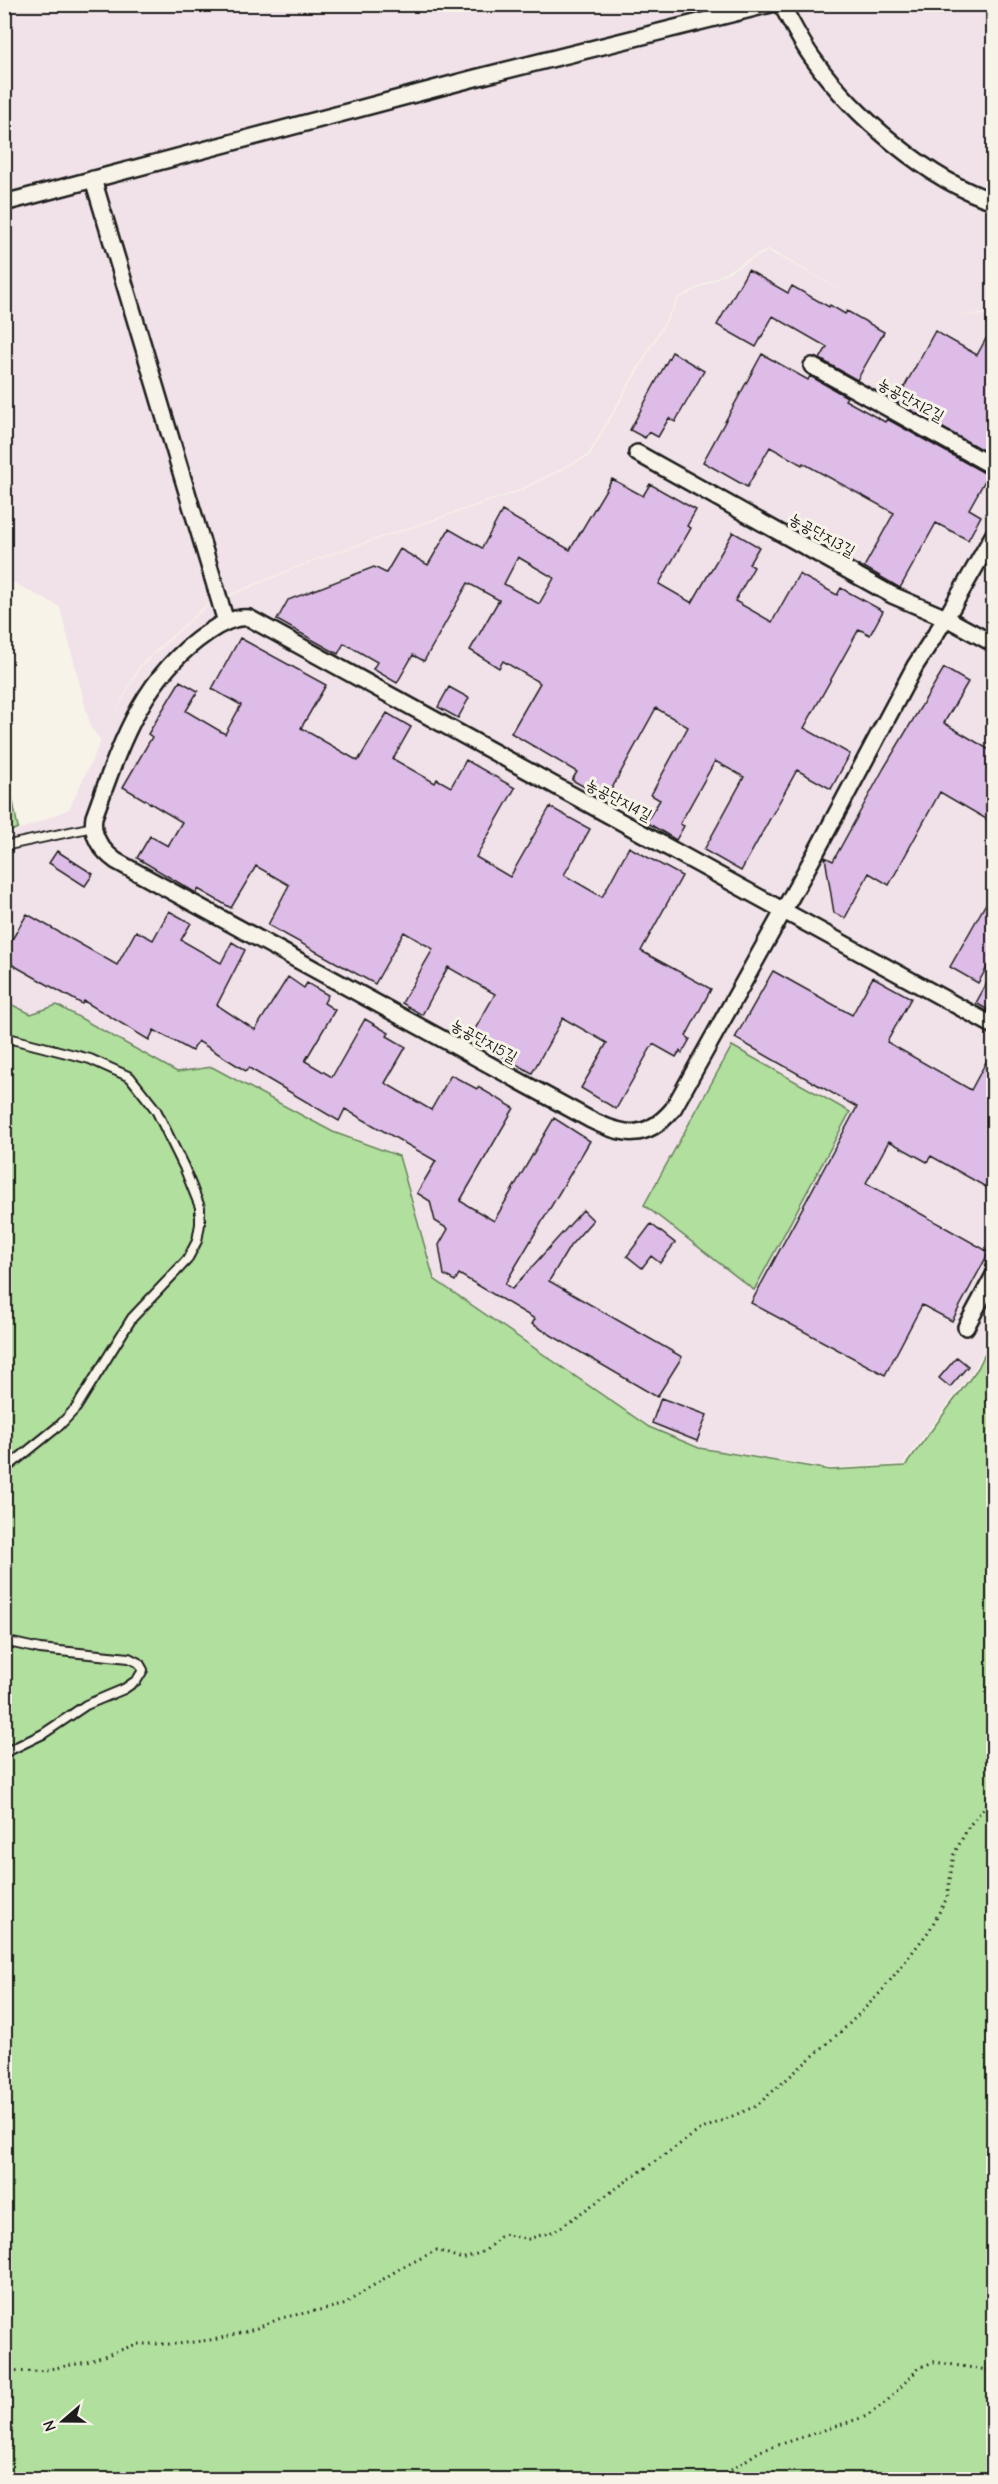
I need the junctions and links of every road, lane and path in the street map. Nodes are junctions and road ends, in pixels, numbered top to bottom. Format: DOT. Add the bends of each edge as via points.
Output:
graph roads {
  1 [pos="771,4"];
  2 [pos="781,4"];
  3 [pos="93,180"];
  4 [pos="993,201"];
  5 [pos="4,203"];
  6 [pos="812,366"];
  7 [pos="637,453"];
  8 [pos="993,467"];
  9 [pos="993,534"];
  10 [pos="946,618"];
  11 [pos="226,622"];
  12 [pos="993,644"];
  13 [pos="93,827"];
  14 [pos="4,846"];
  15 [pos="783,911"];
  16 [pos="993,1026"];
  17 [pos="4,1037"];
  18 [pos="993,1275"];
  19 [pos="966,1327"];
  20 [pos="4,1470"];
  21 [pos="4,1641"];
  22 [pos="4,1753"];
  23 [pos="993,1796"];
  24 [pos="993,2370"];
  25 [pos="4,2372"];
  26 [pos="716,2480"];
  1 -- 3 [label="street"];
  2 -- 4 [label="street" via="814,61 862,117 917,162"];
  3 -- 5 [label="street"];
  3 -- 11 [label="street"];
  6 -- 8 [label="street, 농공단지2길"];
  7 -- 10 [label="street, 농공단지3길" via="901,599"];
  9 -- 10 [label="street"];
  10 -- 12 [label="street, 농공단지3길"];
  10 -- 15 [label="street, 농공단지5길" via="915,666"];
  11 -- 13 [label="street" via="186,650 144,697 121,742"];
  11 -- 15 [label="street, 농공단지4길" via="253,619"];
  13 -- 14 [label="lane"];
  13 -- 15 [label="street, 농공단지5길" via="100,847 116,861 621,1133 647,1130 673,1109"];
  15 -- 16 [label="street, 농공단지4길"];
  17 -- 20 [label="lane" via="90,1059 130,1077 156,1110 200,1207 197,1241 187,1260 132,1318 76,1408"];
  18 -- 19 [label="street"];
  21 -- 22 [label="lane" via="40,1649 129,1658 139,1663 142,1670 137,1680 124,1689 86,1705 43,1734"];
  23 -- 25 [label="path" via="969,1826 954,1854 947,1898 929,1930 881,1992 846,2027 756,2106 700,2130 555,2231 528,2239 503,2234 485,2251 462,2259 437,2250 343,2305 281,2318 217,2339 137,2344 87,2362 39,2371"];
  24 -- 26 [label="path" via="934,2362 920,2367 867,2416 760,2451"];
}
